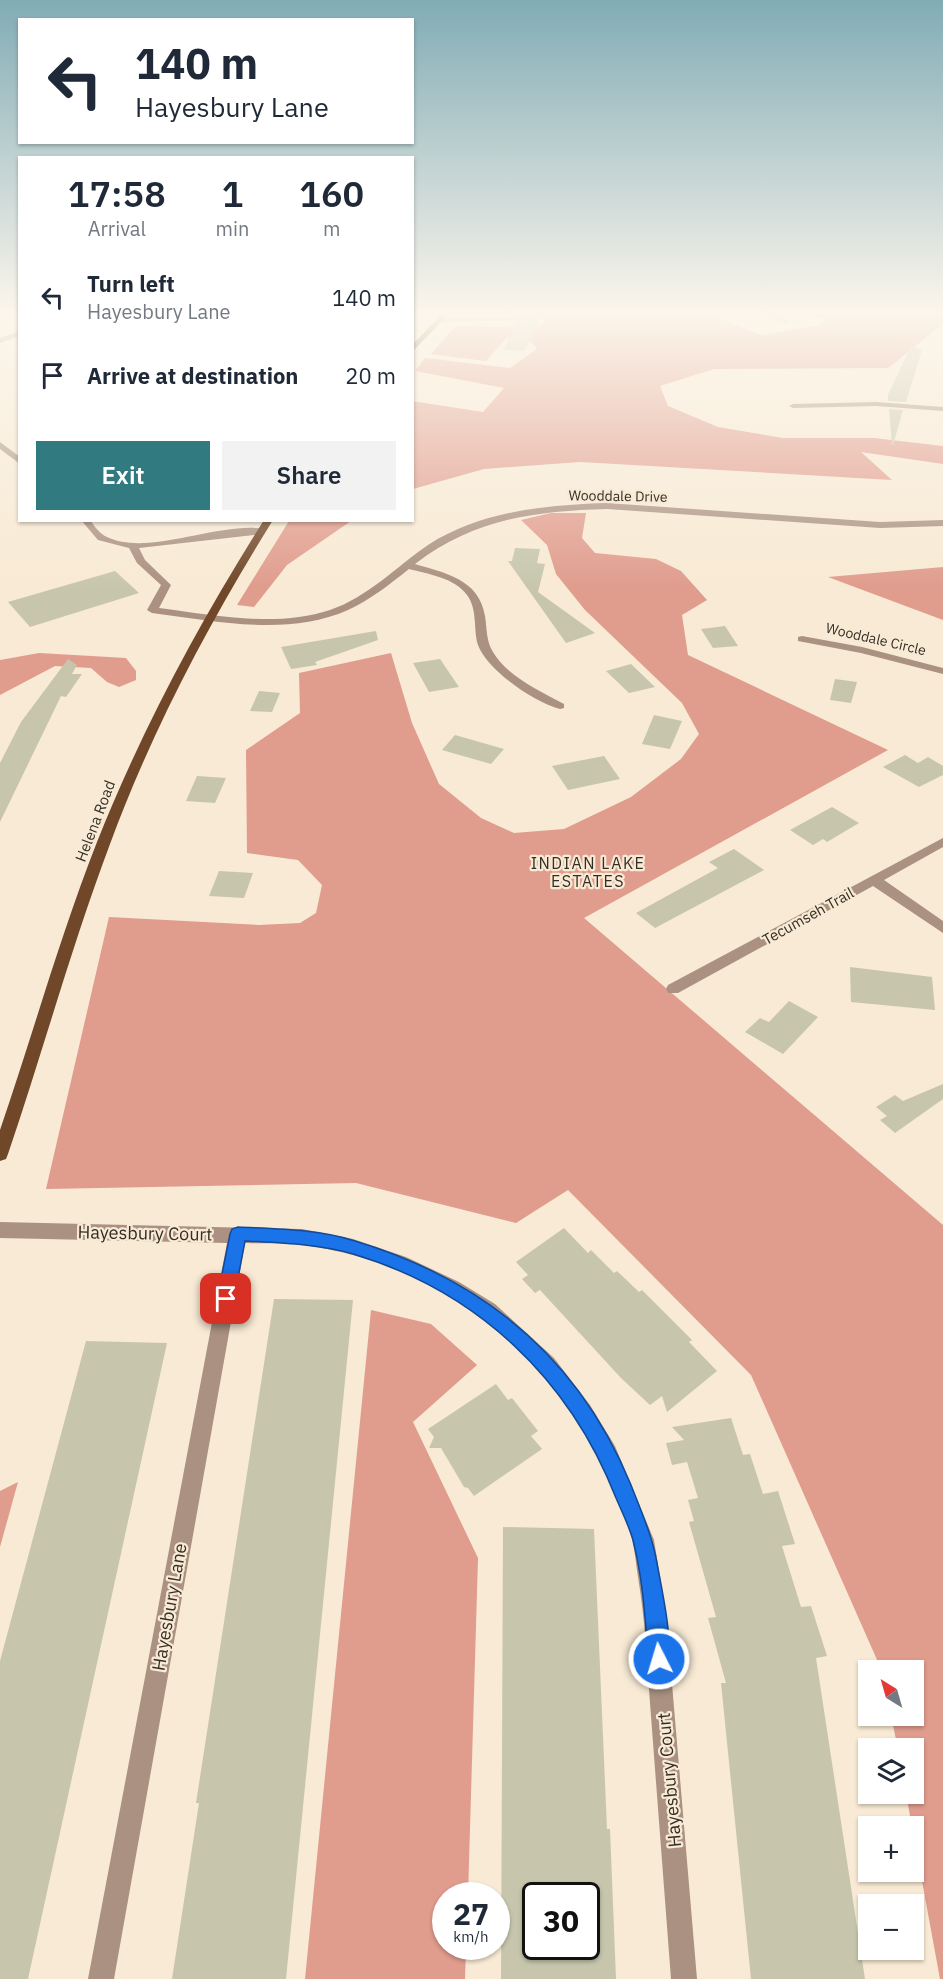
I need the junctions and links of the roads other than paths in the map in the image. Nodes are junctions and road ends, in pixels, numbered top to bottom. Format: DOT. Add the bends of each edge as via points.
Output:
graph roads {
  1 [pos="821,405"];
  2 [pos="894,405"];
  3 [pos="794,406"];
  4 [pos="943,409"];
  5 [pos="0,445"];
  6 [pos="18,460"];
  7 [pos="87,522"];
  8 [pos="943,523"];
  9 [pos="265,526"];
  10 [pos="133,545"];
  11 [pos="407,565"];
  12 [pos="211,617"];
  13 [pos="802,639"];
  14 [pos="943,671"];
  15 [pos="560,706"];
  16 [pos="943,842"];
  17 [pos="874,880"];
  18 [pos="943,928"];
  19 [pos="673,989"];
  20 [pos="0,1154"];
  21 [pos="0,1230"];
  22 [pos="238,1234"];
  23 [pos="101,1979"];
  24 [pos="684,1979"];
  1 -- 3 [label="street"];
  2 -- 4 [label="street"];
  5 -- 6 [label="street"];
  7 -- 10 [label="street" via="105,540"];
  8 -- 11 [label="street, Wooddale Drive" via="880,525 570,507 474,526 445,539"];
  9 -- 10 [label="street"];
  9 -- 12 [label="main road, Helena Road"];
  10 -- 12 [label="street, Wooddale Drive" via="141,561 166,585 152,610"];
  11 -- 12 [label="street, Wooddale Drive" via="357,602 324,614 286,620"];
  11 -- 15 [label="street" via="465,587 477,604 488,654 530,689"];
  12 -- 20 [label="main road, Helena Road" via="154,727 103,844"];
  13 -- 14 [label="street, Wooddale Circle"];
  16 -- 17 [label="street, Tecumseh Trail"];
  17 -- 18 [label="street"];
  17 -- 19 [label="street, Tecumseh Trail"];
  21 -- 22 [label="street, Hayesbury Court"];
  22 -- 23 [label="street, Hayesbury Lane"];
  22 -- 24 [label="street, Hayesbury Court" via="302,1237 353,1247 400,1263 452,1288 488,1310 547,1365 608,1453 643,1540 653,1594"];
}
